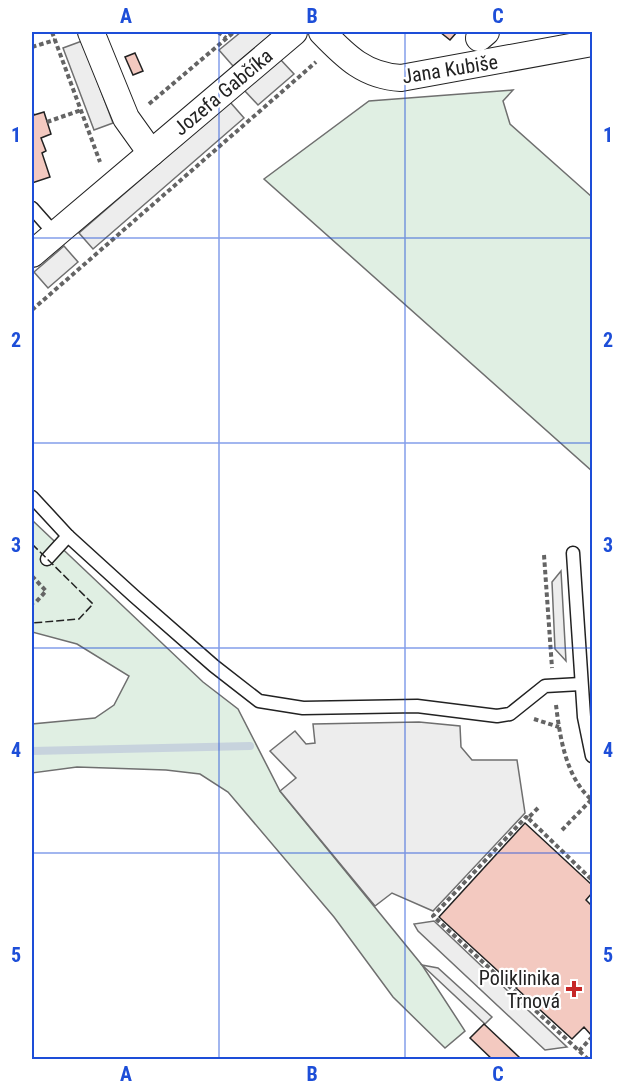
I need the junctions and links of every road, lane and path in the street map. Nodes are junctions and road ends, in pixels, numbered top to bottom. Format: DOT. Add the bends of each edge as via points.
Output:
graph roads {
  1 [pos="52,32"];
  2 [pos="91,32"];
  3 [pos="218,32"];
  4 [pos="234,32"];
  5 [pos="294,32"];
  6 [pos="226,38"];
  7 [pos="329,38"];
  8 [pos="55,40"];
  9 [pos="592,43"];
  10 [pos="32,47"];
  11 [pos="81,110"];
  12 [pos="128,122"];
  13 [pos="47,123"];
  14 [pos="151,153"];
  15 [pos="103,170"];
  16 [pos="32,207"];
  17 [pos="55,234"];
  18 [pos="32,254"];
  19 [pos="32,310"];
  20 [pos="32,497"];
  21 [pos="68,536"];
  22 [pos="573,553"];
  23 [pos="47,559"];
  24 [pos="32,576"];
  25 [pos="32,603"];
  26 [pos="581,684"];
  27 [pos="592,756"];
  28 [pos="592,799"];
  29 [pos="538,808"];
  30 [pos="528,818"];
  31 [pos="562,830"];
  32 [pos="592,880"];
  33 [pos="592,1037"];
  34 [pos="579,1051"];
  35 [pos="589,1059"];
  1 -- 8 [label="path"];
  2 -- 12 [label="street"];
  3 -- 6 [label="path"];
  4 -- 6 [label="path"];
  5 -- 14 [label="street, Jozefa Gabčíka"];
  6 -- 12 [label="path"];
  7 -- 9 [label="street, Jana Kubiše" via="355,65 370,73 401,78"];
  7 -- 19 [label="path"];
  8 -- 10 [label="path"];
  8 -- 11 [label="path"];
  11 -- 13 [label="path"];
  11 -- 15 [label="path"];
  12 -- 14 [label="street"];
  14 -- 17 [label="street, Jozefa Gabčíka"];
  16 -- 17 [label="lane"];
  17 -- 18 [label="street, Jozefa Gabčíka"];
  20 -- 21 [label="lane"];
  21 -- 23 [label="lane"];
  21 -- 26 [label="lane" via="259,701 303,708 417,706 496,716 510,714 545,686"];
  22 -- 26 [label="lane"];
  24 -- 25 [label="path" via="46,591"];
  26 -- 27 [label="lane"];
  28 -- 31 [label="path"];
  29 -- 30 [label="path"];
  30 -- 32 [label="path"];
  30 -- 34 [label="path" via="525,816 433,916"];
  33 -- 34 [label="path"];
  34 -- 35 [label="path"];
}
